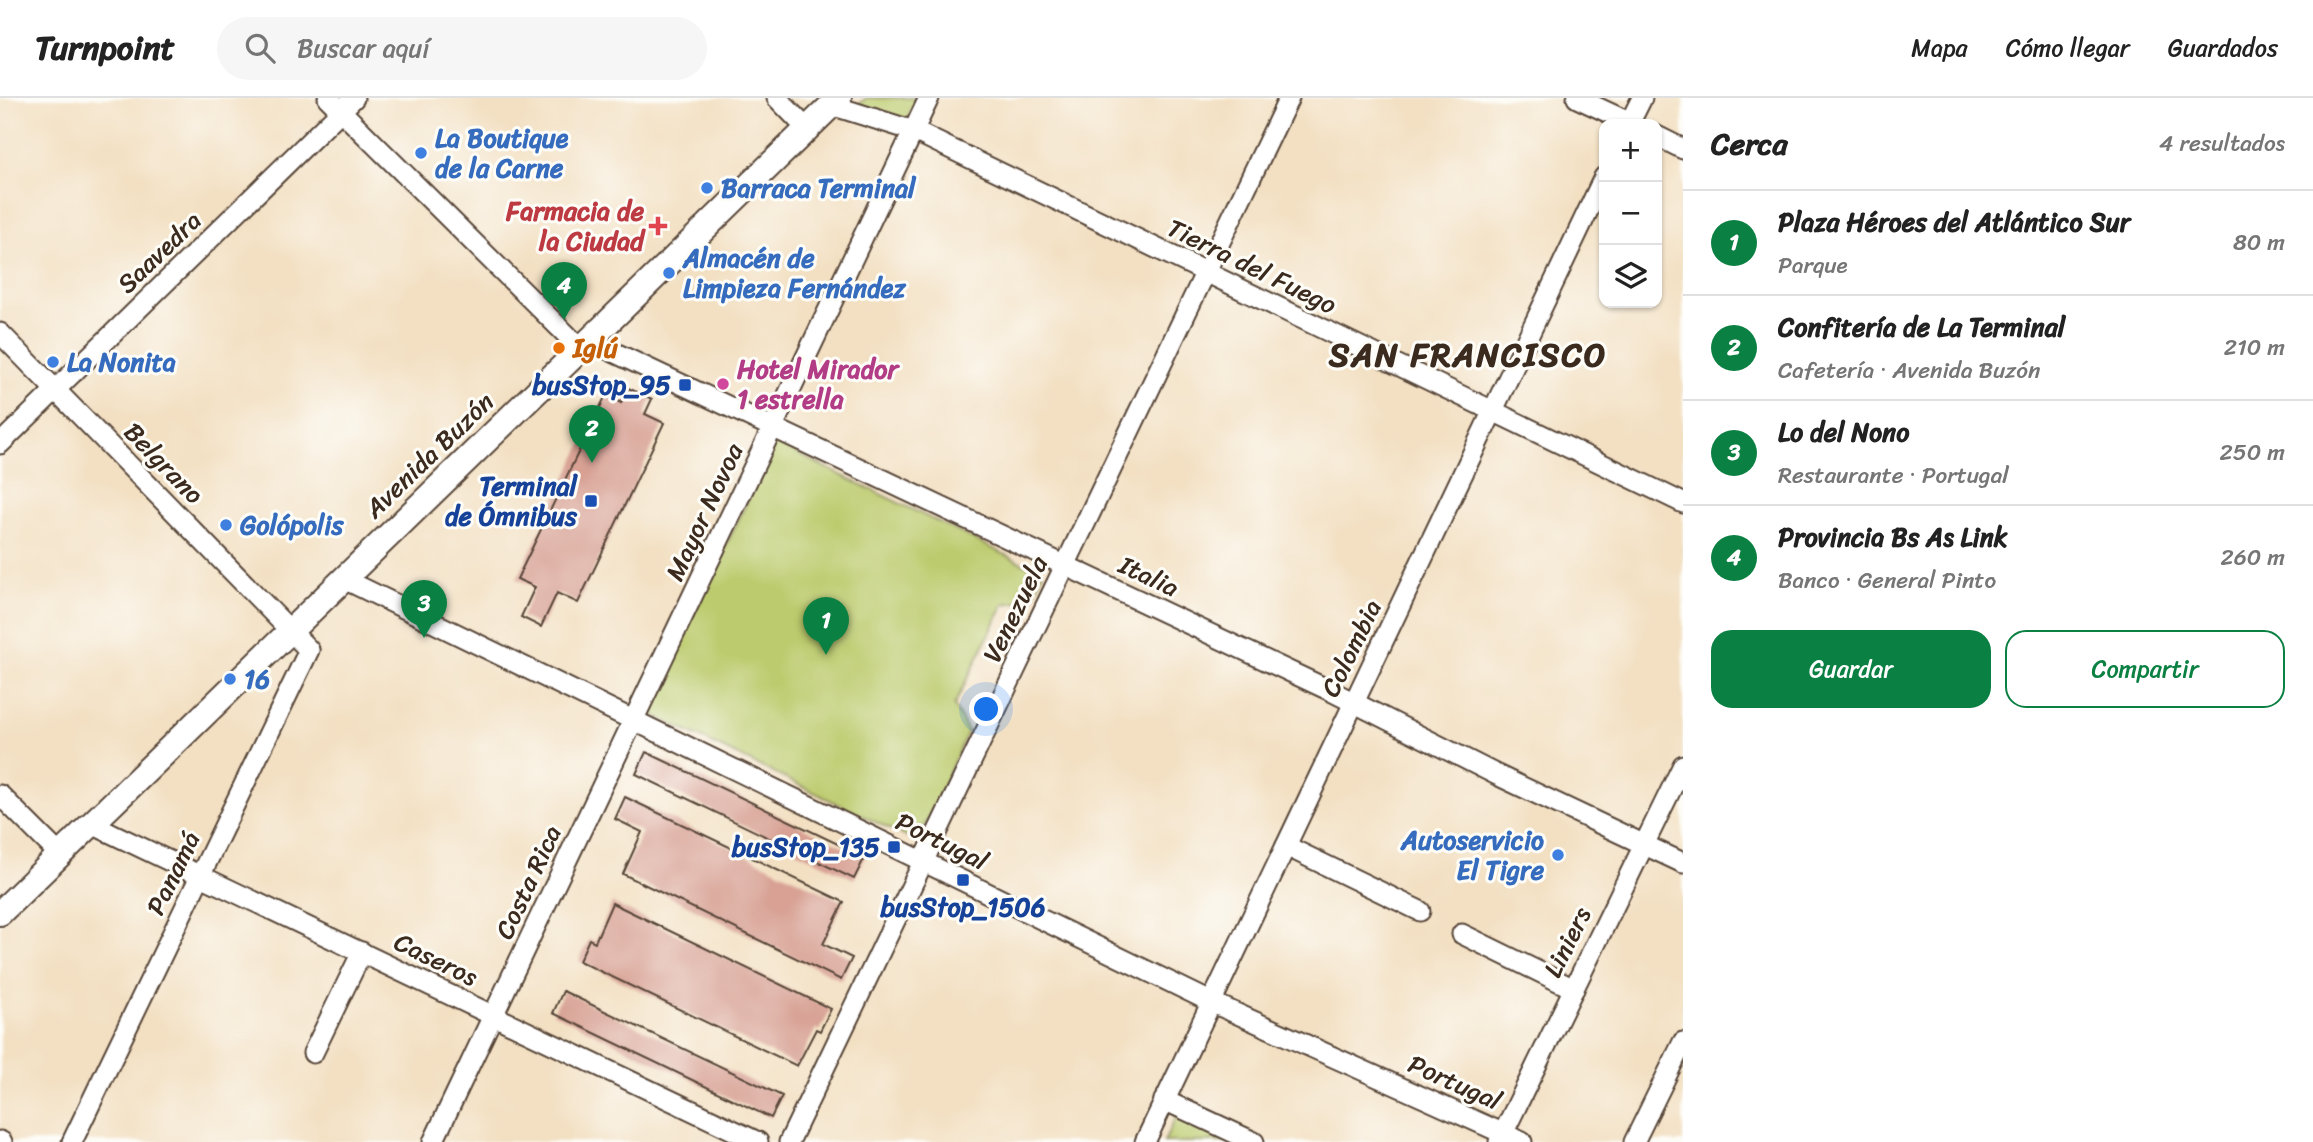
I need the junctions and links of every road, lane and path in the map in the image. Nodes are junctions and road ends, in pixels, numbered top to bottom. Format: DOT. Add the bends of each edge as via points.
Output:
graph roads {
  1 [pos="777,98"];
  2 [pos="929,98"];
  3 [pos="1289,98"];
  4 [pos="1577,98"];
  5 [pos="1642,98"];
  6 [pos="341,102"];
  7 [pos="835,102"];
  8 [pos="1621,119"];
  9 [pos="1633,119"];
  10 [pos="807,129"];
  11 [pos="914,131"];
  12 [pos="1662,138"];
  13 [pos="1683,149"];
  14 [pos="1602,182"];
  15 [pos="1205,273"];
  16 [pos="0,332"];
  17 [pos="585,345"];
  18 [pos="56,390"];
  19 [pos="1493,412"];
  20 [pos="774,426"];
  21 [pos="0,444"];
  22 [pos="1683,503"];
  23 [pos="1065,565"];
  24 [pos="344,579"];
  25 [pos="290,631"];
  26 [pos="1354,703"];
  27 [pos="634,721"];
  28 [pos="1683,765"];
  29 [pos="0,795"];
  30 [pos="92,824"];
  31 [pos="1644,844"];
  32 [pos="1286,846"];
  33 [pos="60,855"];
  34 [pos="923,861"];
  35 [pos="1683,863"];
  36 [pos="201,875"];
  37 [pos="1420,911"];
  38 [pos="0,913"];
  39 [pos="1462,934"];
  40 [pos="362,952"];
  41 [pos="1573,989"];
  42 [pos="1211,1002"];
  43 [pos="493,1015"];
  44 [pos="1683,1042"];
  45 [pos="313,1053"];
  46 [pos="1164,1100"];
  47 [pos="1501,1137"];
  48 [pos="72,1142"];
  49 [pos="433,1142"];
  50 [pos="758,1142"];
  51 [pos="789,1142"];
  52 [pos="1145,1142"];
  53 [pos="1254,1142"];
  54 [pos="1522,1142"];
  55 [pos="1633,1142"];
  1 -- 10 [label="street"];
  2 -- 11 [label="street, Mayor Novoa"];
  3 -- 15 [label="street, Venezuela"];
  4 -- 8 [label="street"];
  5 -- 9 [label="street"];
  6 -- 17 [label="street, Italia"];
  6 -- 18 [label="street, Saavedra"];
  7 -- 10 [label="main road, Avenida Buzón"];
  7 -- 11 [label="street, Tierra del Fuego"];
  10 -- 17 [label="main road, Avenida Buzón"];
  11 -- 15 [label="street, Tierra del Fuego"];
  11 -- 20 [label="street, Mayor Novoa"];
  12 -- 13 [label="street"];
  14 -- 19 [label="street, Colombia"];
  15 -- 19 [label="street, Tierra del Fuego"];
  15 -- 23 [label="street, Venezuela"];
  16 -- 18 [label="street, Belgrano"];
  17 -- 20 [label="street, Italia"];
  17 -- 24 [label="main road, Avenida Buzón"];
  18 -- 21 [label="street, Saavedra"];
  18 -- 25 [label="street, Belgrano"];
  19 -- 22 [label="street, Tierra del Fuego"];
  19 -- 26 [label="street, Colombia"];
  20 -- 23 [label="street, Italia"];
  20 -- 27 [label="street, Mayor Novoa"];
  23 -- 26 [label="street, Italia"];
  23 -- 34 [label="street, Venezuela"];
  24 -- 25 [label="main road, Avenida Buzón"];
  24 -- 27 [label="street, Portugal"];
  25 -- 30 [label="main road, Avenida Buzón"];
  25 -- 36 [label="street, Panamá" via="309,650"];
  26 -- 31 [label="street, Italia"];
  26 -- 32 [label="street, Colombia"];
  27 -- 34 [label="street, Portugal"];
  27 -- 43 [label="street, Costa Rica"];
  28 -- 31 [label="street, Liniers"];
  29 -- 33 [label="street"];
  30 -- 33 [label="main road, Avenida Buzón"];
  30 -- 36 [label="street, Caseros"];
  31 -- 35 [label="street, Italia"];
  31 -- 41 [label="street, Liniers"];
  32 -- 37 [label="street"];
  32 -- 42 [label="street, Colombia"];
  33 -- 38 [label="main road, Avenida Buzón"];
  34 -- 42 [label="street, Portugal"];
  34 -- 51 [label="street, Venezuela"];
  36 -- 40 [label="street, Caseros"];
  36 -- 48 [label="street, Panamá"];
  39 -- 41 [label="street"];
  40 -- 43 [label="street, Caseros"];
  40 -- 45 [label="street"];
  41 -- 47 [label="street, Liniers"];
  42 -- 46 [label="street, Colombia"];
  42 -- 47 [label="street, Portugal"];
  43 -- 49 [label="street, Costa Rica"];
  43 -- 50 [label="street, Caseros"];
  44 -- 55 [label="street"];
  46 -- 52 [label="street, Colombia"];
  46 -- 53 [label="street"];
  47 -- 54 [label="street, Portugal"];
}
